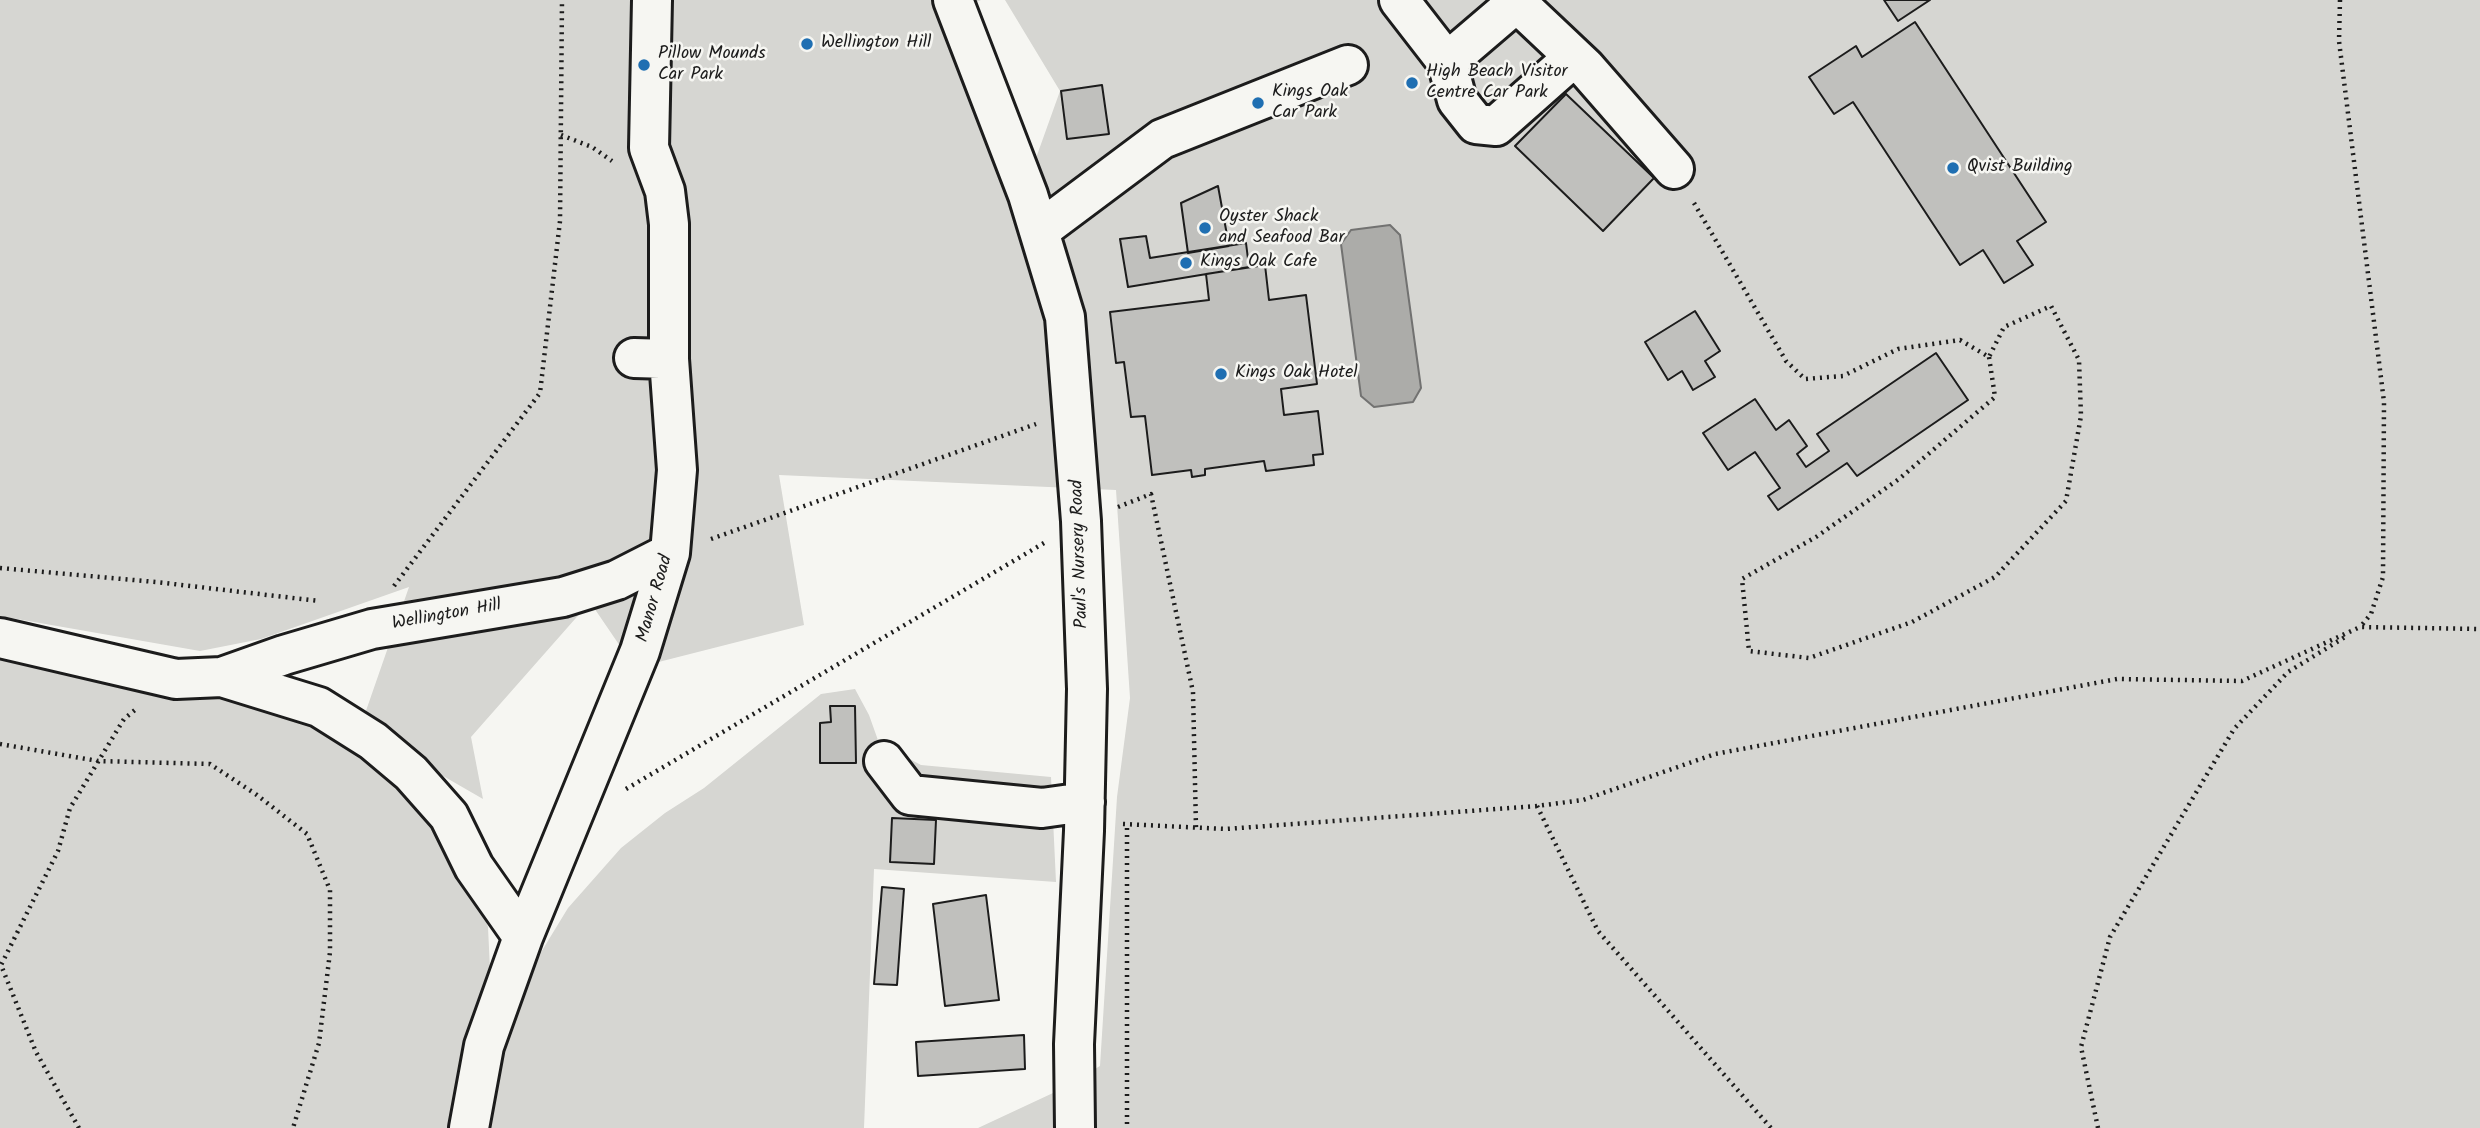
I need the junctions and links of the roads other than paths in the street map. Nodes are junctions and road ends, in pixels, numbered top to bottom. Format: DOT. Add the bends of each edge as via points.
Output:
graph roads {
  1 [pos="652,0"];
  2 [pos="953,0"];
  3 [pos="1399,0"];
  4 [pos="1515,1"];
  5 [pos="1574,57"];
  6 [pos="1447,62"];
  7 [pos="1348,65"];
  8 [pos="1674,169"];
  9 [pos="1039,231"];
  10 [pos="670,553"];
  11 [pos="0,638"];
  12 [pos="222,677"];
  13 [pos="884,761"];
  14 [pos="1085,802"];
  15 [pos="523,937"];
  16 [pos="469,1128"];
  17 [pos="1075,1128"];
  1 -- 10 [label="street, Manor Road" via="649,148 665,191 670,224 652,358 677,470"];
  2 -- 9 [label="street, Paul's Nursery Road"];
  3 -- 6 [label="street"];
  4 -- 5 [label="street"];
  4 -- 6 [label="street"];
  5 -- 6 [label="street" via="1496,126 1476,124 1457,100"];
  5 -- 8 [label="street"];
  7 -- 9 [label="street" via="1162,139"];
  9 -- 14 [label="street, Paul's Nursery Road" via="1065,317 1073,411 1087,689"];
  10 -- 12 [label="street, Wellington Hill" via="617,580 563,597 372,629"];
  10 -- 15 [label="street, Manor Road" via="640,651"];
  11 -- 12 [label="street, Wellington Hill" via="176,679"];
  12 -- 15 [label="street, Wellington Hill" via="319,707 373,741 411,773 449,816 474,867"];
  13 -- 14 [label="street" via="910,795 1042,808"];
  14 -- 17 [label="street, Paul's Nursery Road" via="1074,1044"];
  15 -- 16 [label="street, Manor Road" via="484,1046"];
}
